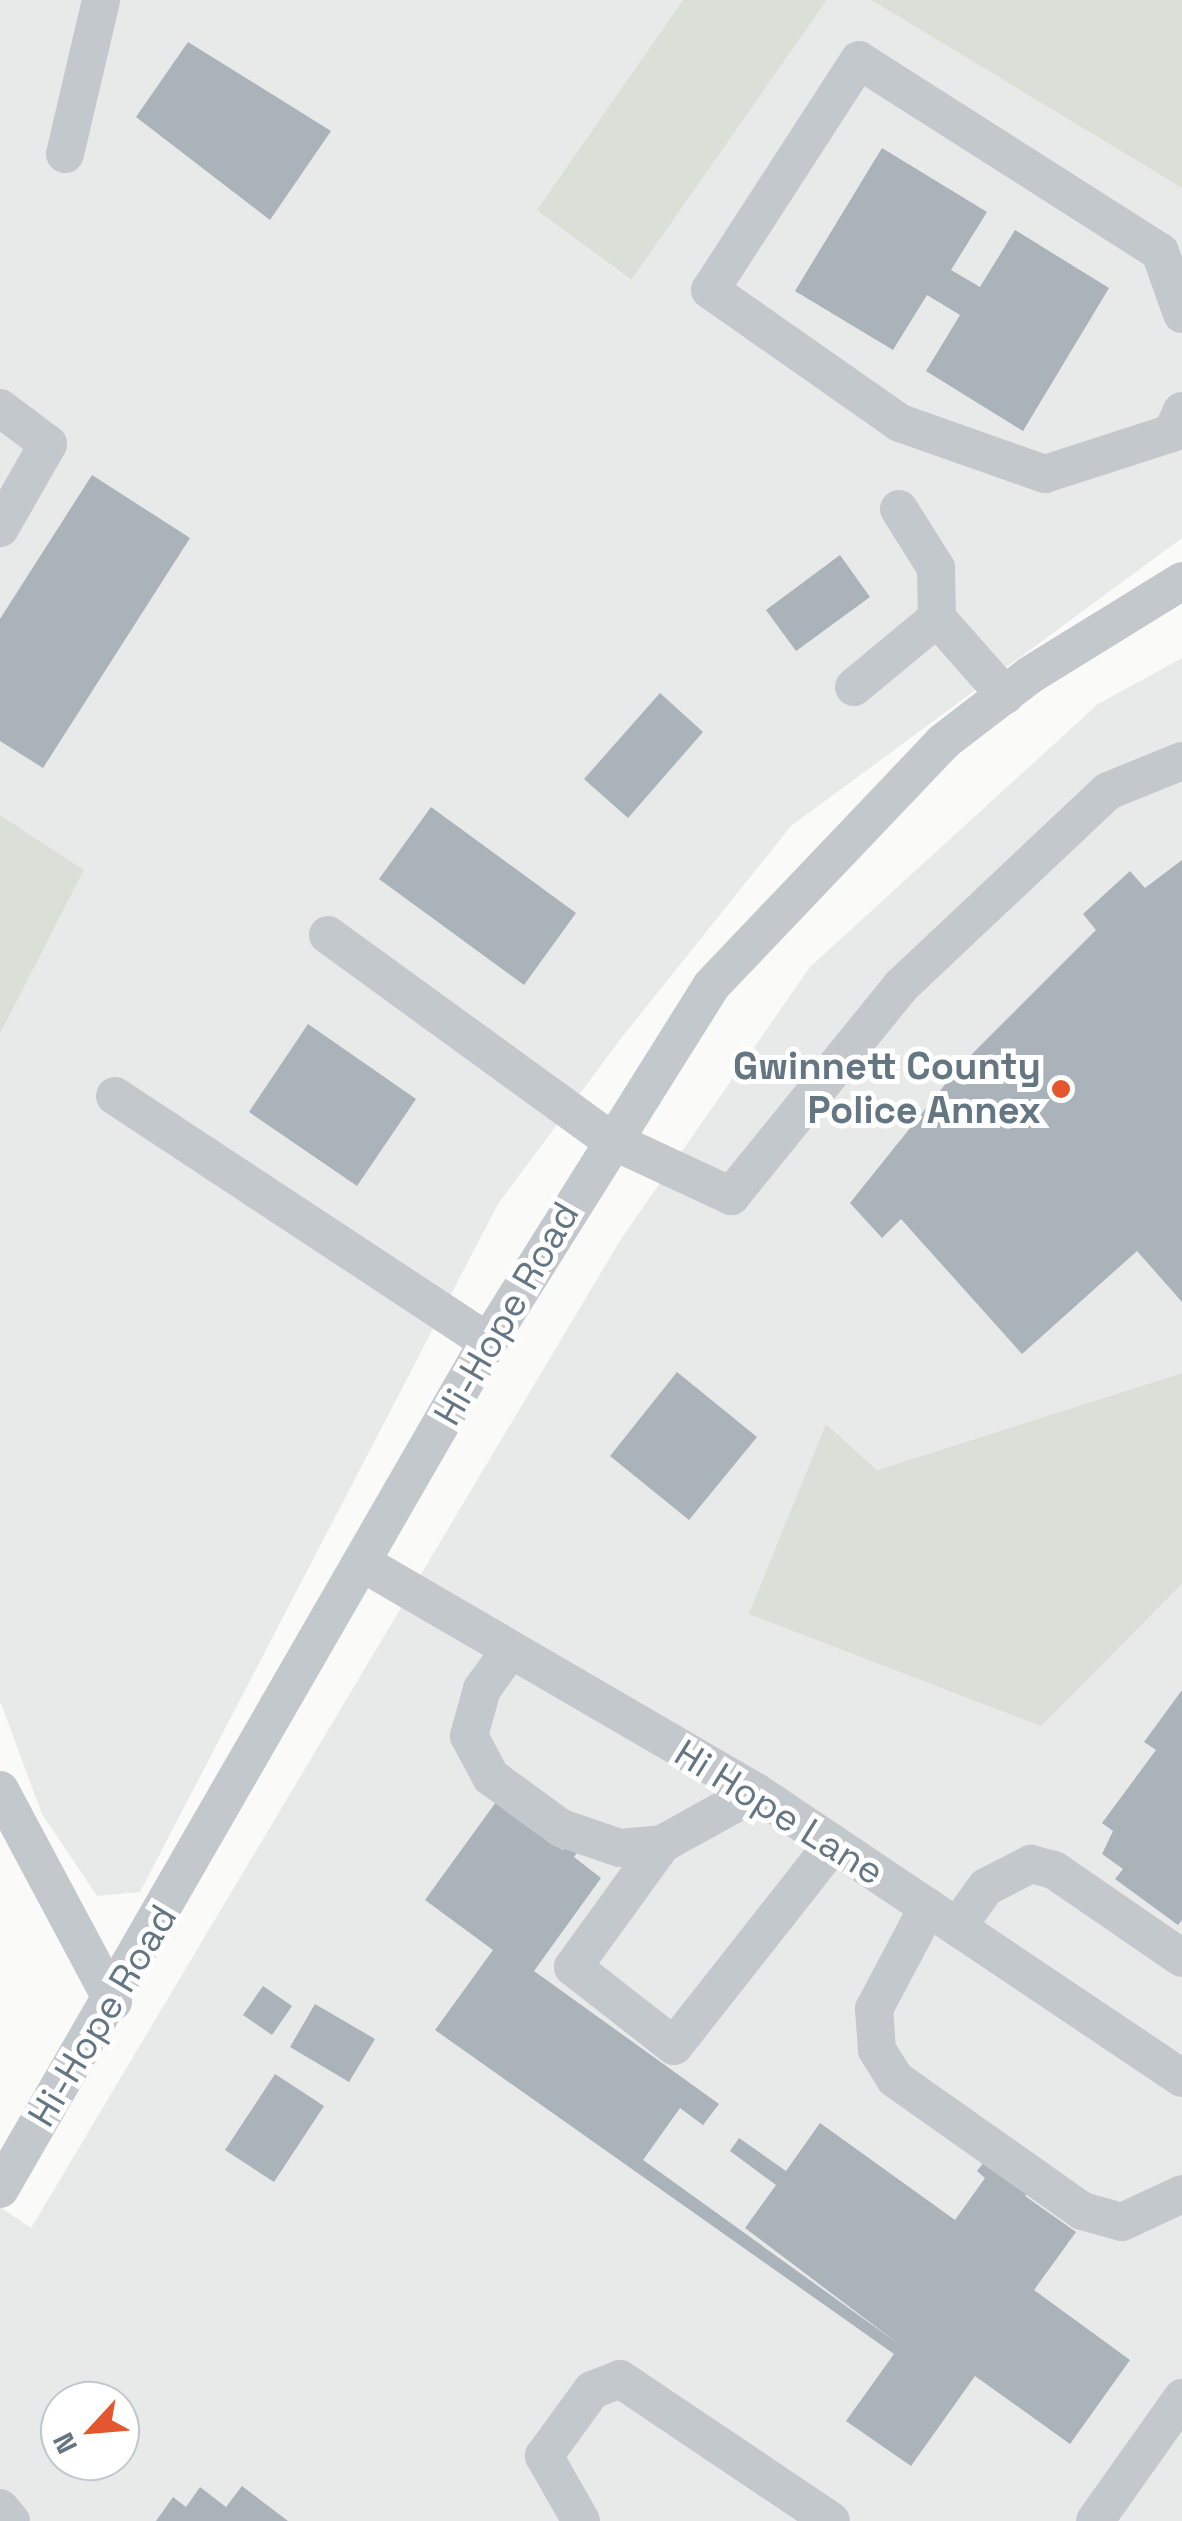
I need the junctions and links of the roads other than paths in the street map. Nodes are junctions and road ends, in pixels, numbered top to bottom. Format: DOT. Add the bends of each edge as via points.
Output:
graph roads {
  1 [pos="101,0"];
  2 [pos="64,154"];
  3 [pos="1182,314"];
  4 [pos="0,408"];
  5 [pos="1179,433"];
  6 [pos="898,509"];
  7 [pos="0,528"];
  8 [pos="1182,581"];
  9 [pos="937,618"];
  10 [pos="854,687"];
  11 [pos="1004,695"];
  12 [pos="1182,762"];
  13 [pos="328,936"];
  14 [pos="115,1096"];
  15 [pos="609,1139"];
  16 [pos="488,1342"];
  17 [pos="366,1565"];
  18 [pos="508,1652"];
  19 [pos="0,1790"];
  20 [pos="756,1792"];
  21 [pos="662,1844"];
  22 [pos="834,1844"];
  23 [pos="943,1917"];
  24 [pos="1182,1958"];
  25 [pos="114,2002"];
  26 [pos="1182,2078"];
  27 [pos="0,2189"];
  28 [pos="1182,2194"];
  29 [pos="1182,2398"];
  30 [pos="0,2508"];
  31 [pos="11,2521"];
  32 [pos="581,2521"];
  33 [pos="830,2521"];
  34 [pos="1095,2521"];
  1 -- 2 [label="street"];
  3 -- 5 [label="street" via="1160,252 859,60 710,290 900,423 1046,474"];
  4 -- 7 [label="street" via="48,444"];
  6 -- 9 [label="street" via="936,568"];
  8 -- 11 [label="street, Hi-Hope Road"];
  9 -- 10 [label="street"];
  9 -- 11 [label="street"];
  11 -- 15 [label="street, Hi-Hope Road" via="787,897 711,986"];
  12 -- 15 [label="street" via="1108,791 901,986 731,1196"];
  13 -- 15 [label="street"];
  14 -- 16 [label="street"];
  15 -- 16 [label="street, Hi-Hope Road"];
  16 -- 17 [label="street, Hi-Hope Road"];
  17 -- 18 [label="street, Hi Hope Lane"];
  17 -- 25 [label="street, Hi-Hope Road"];
  18 -- 20 [label="street, Hi Hope Lane"];
  18 -- 21 [label="street" via="482,1688 469,1736 491,1777 562,1828 620,1848"];
  19 -- 25 [label="street"];
  20 -- 21 [label="street"];
  20 -- 22 [label="street, Hi Hope Lane"];
  21 -- 22 [label="street" via="635,1870 573,1967 674,2046"];
  22 -- 23 [label="street, Hi Hope Lane"];
  23 -- 24 [label="street" via="1031,1864 1054,1870"];
  23 -- 26 [label="street, Hi Hope Lane"];
  23 -- 28 [label="street" via="874,2008 877,2050 895,2078 1082,2211 1122,2222"];
  25 -- 27 [label="street, Hi-Hope Road"];
  29 -- 34 [label="street"];
  30 -- 31 [label="street"];
  32 -- 33 [label="street" via="544,2456 592,2390 620,2378"];
}
